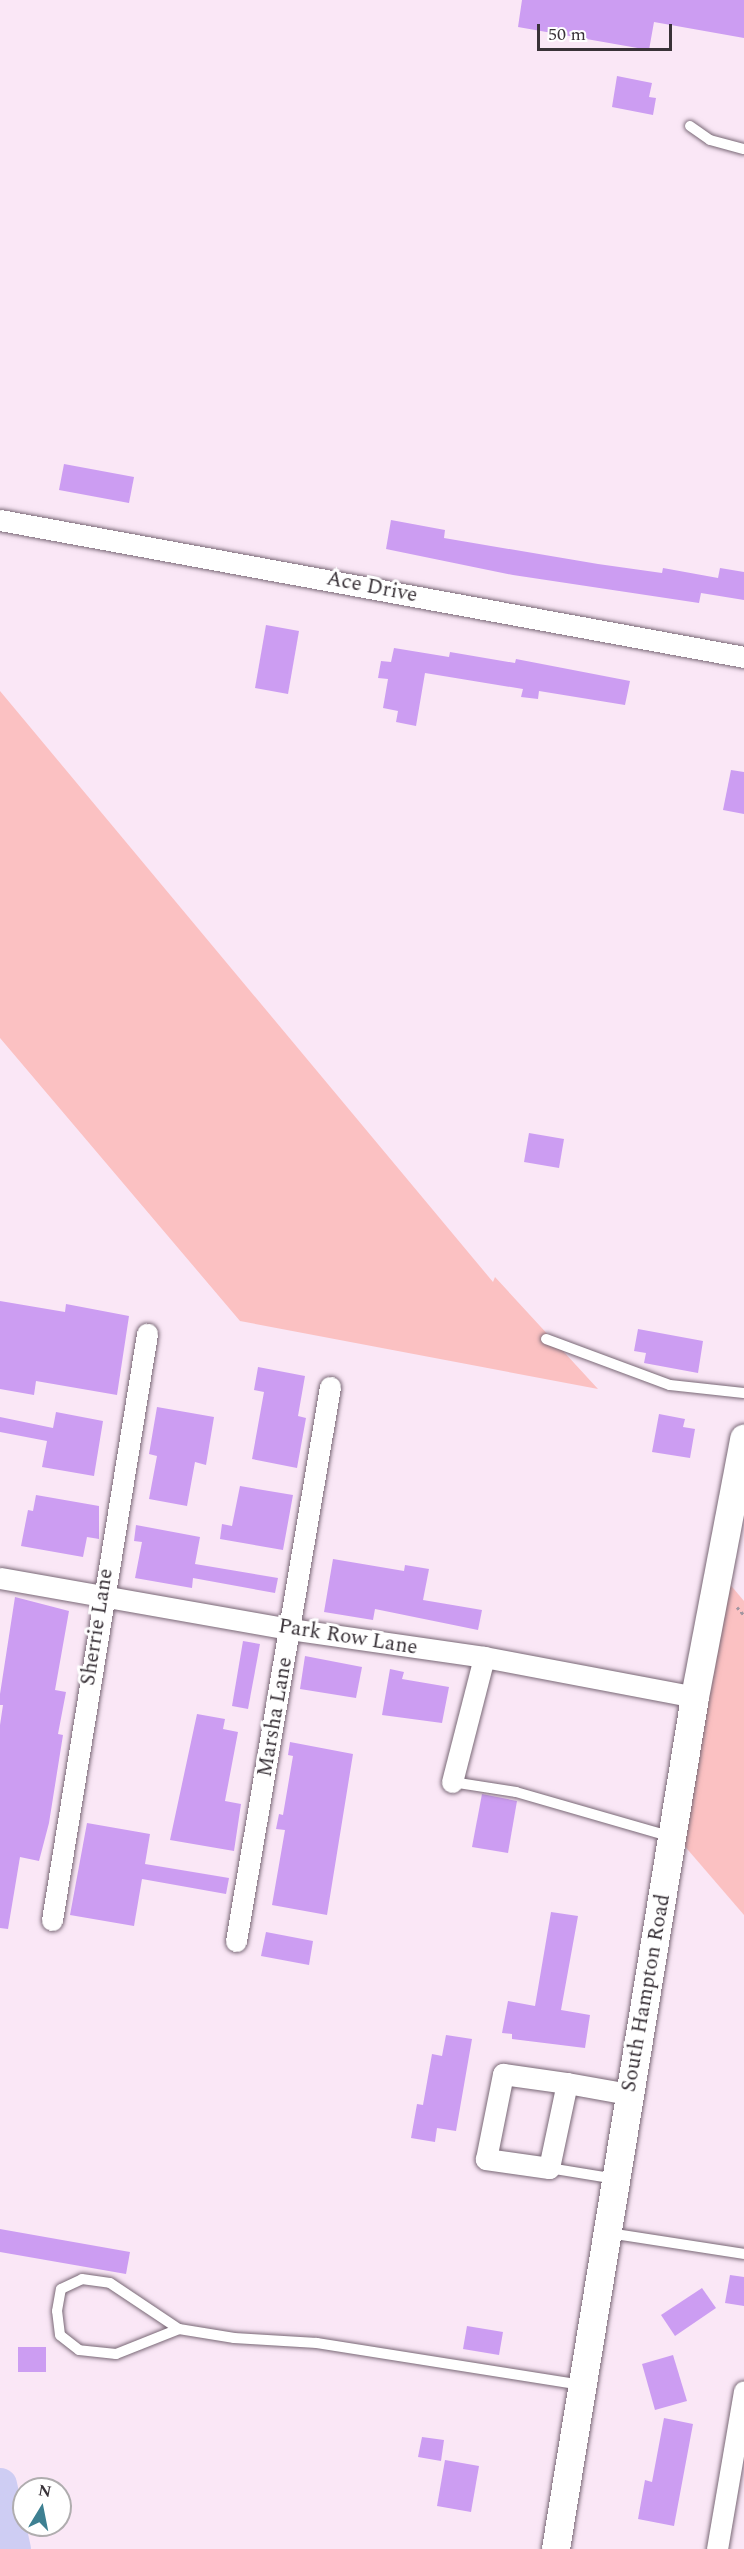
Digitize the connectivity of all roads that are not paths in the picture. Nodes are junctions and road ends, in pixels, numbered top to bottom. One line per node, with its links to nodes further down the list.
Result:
1 (690, 126): 2 (lane)
2 (744, 149)
3 (0, 519): 4 (street, Ace Drive)
4 (744, 657)
5 (147, 1334): 12 (street, Sherrie Lane)
6 (546, 1339): 8 (lane)
7 (330, 1387): 13 (street, Marsha Lane)
8 (744, 1393)
9 (744, 1438): 10 (main road, South Hampton Road)
10 (738, 1506): 15 (main road, South Hampton Road)
11 (0, 1578): 12 (street, Park Row Lane)
12 (102, 1595): 13 (street, Park Row Lane); 18 (street, Sherrie Lane)
13 (290, 1629): 14 (street, Park Row Lane); 19 (street, Marsha Lane)
14 (484, 1657): 15 (street, Park Row Lane); 16 (street)
15 (695, 1697): 17 (main road, South Hampton Road)
16 (452, 1782): 17 (lane)
17 (672, 1838): 21 (main road, South Hampton Road)
18 (52, 1920)
19 (236, 1941)
20 (567, 2084): 21 (street); 22 (street); 22 (street)
21 (629, 2094): 23 (main road, South Hampton Road)
22 (549, 2168): 23 (lane)
23 (616, 2178): 24 (main road, South Hampton Road)
24 (608, 2233): 25 (lane); 27 (main road, South Hampton Road)
25 (744, 2254)
26 (179, 2329): 26 (lane); 27 (lane)
27 (582, 2385): 29 (main road, South Hampton Road)
28 (744, 2391): 30 (street)
29 (561, 2548)
30 (717, 2549)

